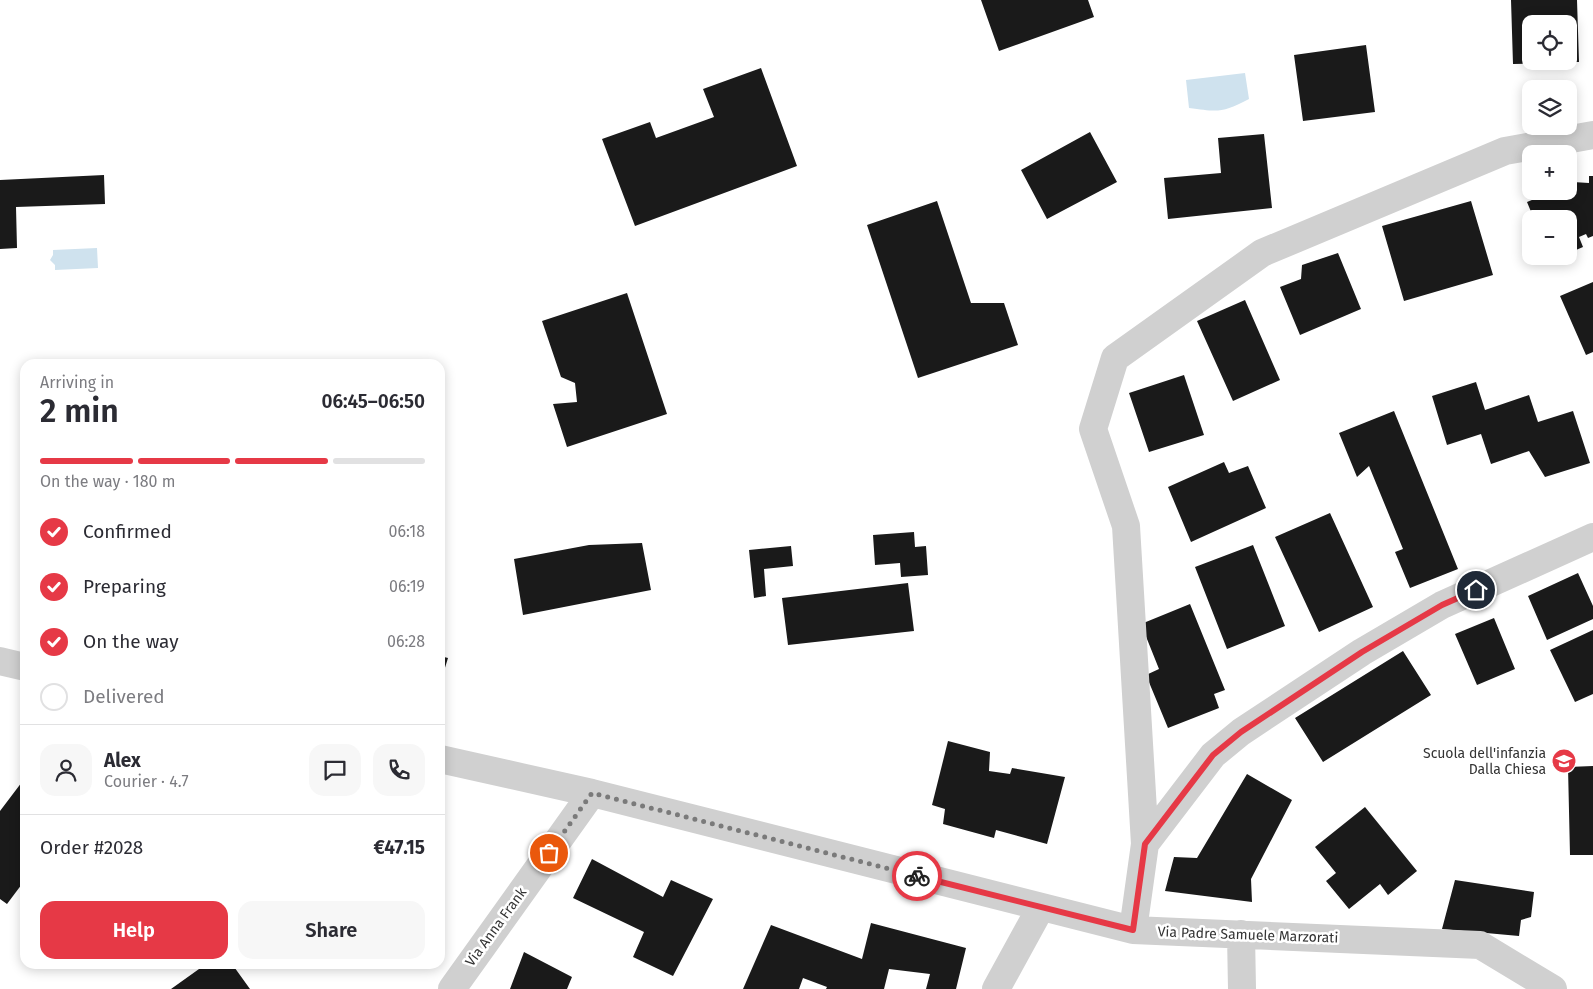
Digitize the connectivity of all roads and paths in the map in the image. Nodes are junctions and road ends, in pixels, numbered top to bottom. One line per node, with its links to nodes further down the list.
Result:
1 (1593, 135): 7 (street)
2 (1593, 537): 7 (street)
3 (0, 661): 4 (street)
4 (20, 666)
5 (445, 760): 6 (street, Via Padre Samuele Marzorati)
6 (592, 793): 8 (street, Via Padre Samuele Marzorati); 11 (street, Via Anna Frank)
7 (1145, 844): 9 (street)
8 (1041, 907): 9 (street, Via Padre Samuele Marzorati); 12 (street)
9 (1133, 930): 10 (street, Via Padre Samuele Marzorati)
10 (1241, 934): 13 (street); 14 (street, Via Padre Samuele Marzorati)
11 (452, 989)
12 (996, 989)
13 (1242, 989)
14 (1553, 989)

